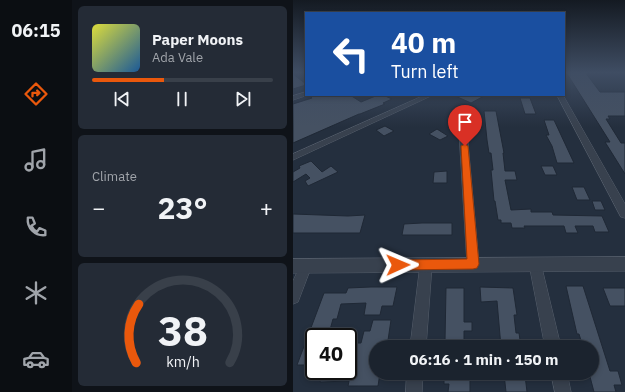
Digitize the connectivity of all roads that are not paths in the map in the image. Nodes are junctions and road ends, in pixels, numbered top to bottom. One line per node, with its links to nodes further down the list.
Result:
1 (305, 94): 4 (street)
2 (428, 96): 6 (street)
3 (561, 96): 7 (street)
4 (293, 98)
5 (460, 125): 8 (street)
6 (293, 157)
7 (625, 214)
8 (473, 264): 9 (street); 11 (street)
9 (535, 264): 10 (street); 15 (street)
10 (625, 264)
11 (426, 265): 12 (street); 14 (street)
12 (299, 266): 13 (street)
13 (293, 297)
14 (419, 340)
15 (551, 340)
16 (414, 380): 18 (street)
17 (560, 380): 19 (street)
18 (413, 392)
19 (563, 392)

